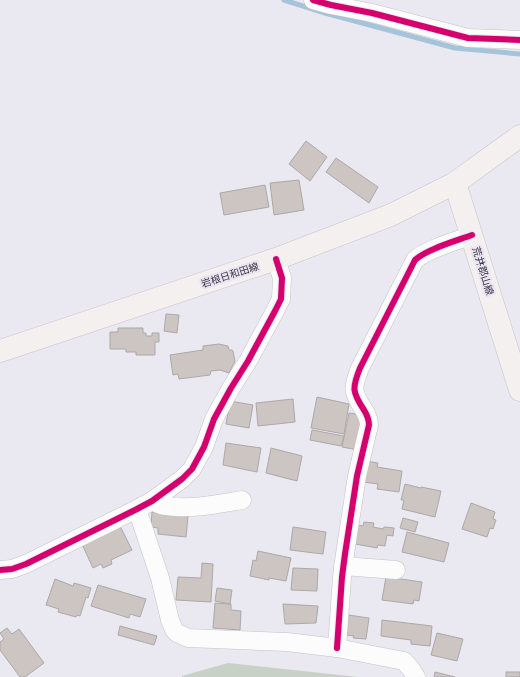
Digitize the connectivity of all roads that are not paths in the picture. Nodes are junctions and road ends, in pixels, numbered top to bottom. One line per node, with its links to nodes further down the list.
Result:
1 (313, 0): 2 (street)
2 (520, 40)
3 (520, 136): 4 (main road)
4 (455, 183): 5 (main road, 荒井郡山線); 6 (main road, 岩根日和田線)
5 (472, 235): 8 (main road, 荒井郡山線); 11 (street)
6 (276, 259): 7 (main road, 岩根日和田線); 10 (street)
7 (0, 351)
8 (520, 390)
9 (242, 500): 10 (street)
10 (144, 505): 12 (street); 14 (street)
11 (343, 566): 13 (street); 14 (street)
12 (0, 570)
13 (396, 570)
14 (337, 648): 15 (street)
15 (416, 677)

